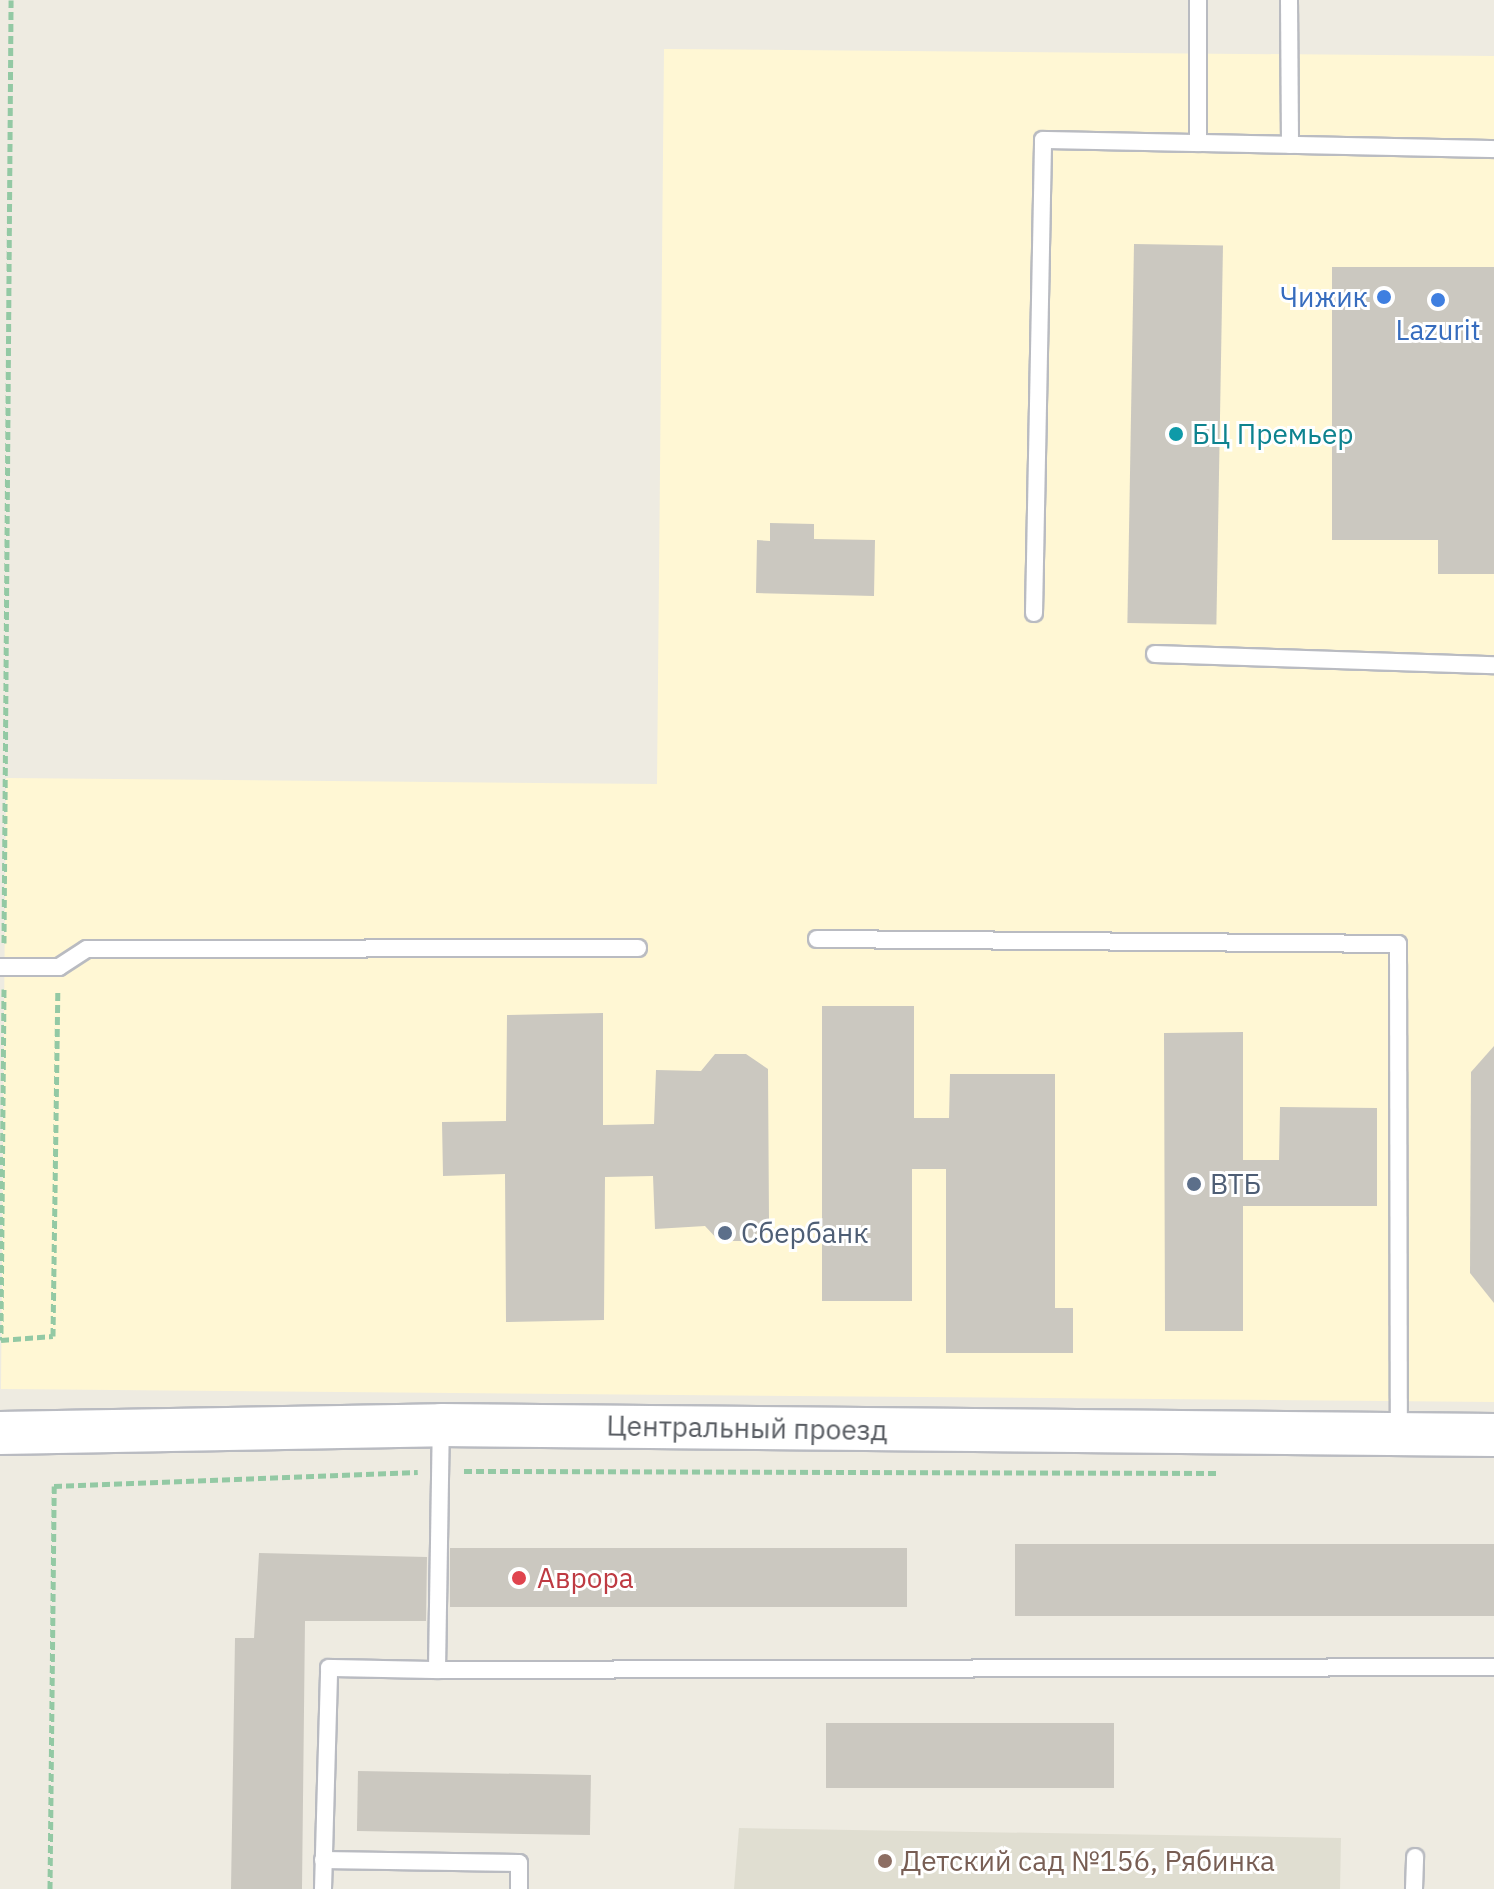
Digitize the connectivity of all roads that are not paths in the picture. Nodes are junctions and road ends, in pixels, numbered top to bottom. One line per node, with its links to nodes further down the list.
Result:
1 (1198, 0): 3 (lane)
2 (1289, 0): 4 (lane)
3 (1198, 143): 4 (lane); 6 (lane)
4 (1290, 145): 5 (lane)
5 (1494, 149)
6 (1034, 613)
7 (1155, 654): 8 (lane)
8 (1494, 665)
9 (817, 939): 14 (lane)
10 (638, 948): 11 (lane)
11 (2, 967)
12 (441, 1425): 13 (street, Центральный проезд); 14 (street, Центральный проезд); 17 (lane)
13 (0, 1433)
14 (1399, 1434): 15 (street, Центральный проезд)
15 (1494, 1435)
16 (1494, 1667): 17 (lane)
17 (437, 1670): 19 (lane)
18 (1415, 1857): 22 (lane)
19 (323, 1860): 20 (lane); 21 (lane)
20 (323, 1889)
21 (519, 1889)
22 (1414, 1889)

